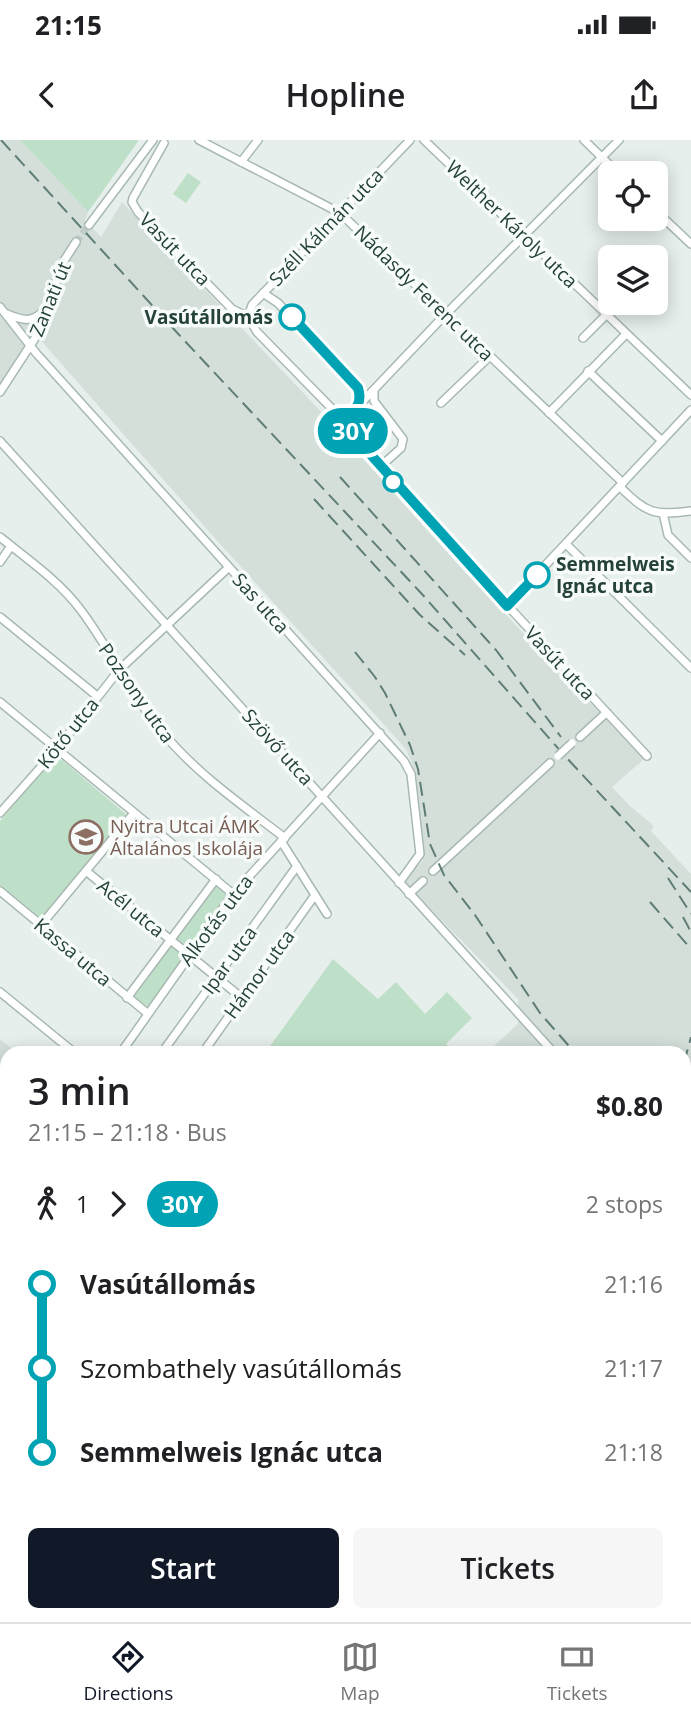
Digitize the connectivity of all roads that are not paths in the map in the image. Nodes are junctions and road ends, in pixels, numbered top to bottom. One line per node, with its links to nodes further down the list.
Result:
1 (153, 140): 14 (street)
2 (258, 140): 11 (street)
3 (410, 140): 12 (street, Széll Kálmán utca)
4 (424, 140): 15 (street, Welther Károly utca)
5 (584, 140): 9 (street)
6 (619, 140): 9 (street)
7 (201, 141): 11 (street, Nádasdy Ferenc utca)
8 (164, 143): 25 (street, Vasút utca)
9 (602, 158): 10 (street); 15 (street)
10 (605, 161)
11 (241, 162): 12 (street, Nádasdy Ferenc utca)
12 (340, 213): 18 (street, Széll Kálmán utca); 23 (street, Nádasdy Ferenc utca)
13 (668, 222): 17 (street)
14 (89, 225)
15 (524, 236): 21 (street, Welther Károly utca); 23 (street)
16 (76, 242): 19 (street, Zanati út)
17 (691, 244)
18 (263, 293): 25 (street, Széll Kálmán utca); 31 (street)
19 (49, 306): 22 (street); 28 (street, Zanati út)
20 (0, 307): 22 (street, Sas utca)
21 (598, 307)
22 (6, 314): 28 (street, Sas utca)
23 (446, 314): 29 (street, Nádasdy Ferenc utca); 32 (street)
24 (606, 315): 26 (street, Welther Károly utca); 27 (street)
25 (248, 317): 39 (street, Vasút utca)
26 (626, 334): 30 (street); 34 (street, Welther Károly utca)
27 (583, 338)
28 (31, 346): 33 (street, Zanati út); 51 (street, Sas utca)
29 (490, 356): 35 (street); 38 (street, Nádasdy Ferenc utca)
30 (588, 371): 38 (street); 40 (street)
31 (358, 388): 32 (street); 36 (street)
32 (374, 390): 36 (street); 42 (street)
33 (0, 392)
34 (691, 395)
35 (442, 403)
36 (359, 405): 39 (street)
37 (691, 410): 40 (street)
38 (549, 413): 43 (street, Nádasdy Ferenc utca)
39 (344, 421): 42 (street, Vasút utca)
40 (662, 440): 43 (street)
41 (0, 441): 54 (street, Szövő utca)
42 (380, 467): 52 (street, Vasút utca)
43 (621, 485): 45 (street, Nádasdy Ferenc utca); 47 (street)
44 (691, 511): 45 (street)
45 (663, 513): 49 (street)
46 (0, 537): 48 (street, Pozsony utca)
47 (566, 544): 52 (street); 55 (street)
48 (11, 546): 50 (street); 56 (street, Pozsony utca)
49 (691, 558)
50 (0, 562)
51 (228, 568): 54 (street, Kötő utca); 60 (street, Sas utca)
52 (507, 606): 59 (street, Vasút utca)
53 (0, 617): 57 (street)
54 (167, 625): 56 (street, Kötő utca); 67 (street, Szövő utca)
55 (691, 668)
56 (119, 670): 57 (street, Kötő utca); 72 (street, Pozsony utca)
57 (97, 696): 63 (street, Kötő utca)
58 (0, 702): 63 (street)
59 (606, 713): 61 (street, Vasút utca); 64 (street, Vasút utca)
60 (380, 733): 67 (street, Alkotás utca); 78 (street, Sas utca)
61 (580, 737)
62 (572, 743): 65 (street, bridge)
63 (57, 749): 69 (street, Kötő utca); 71 (street)
64 (647, 756)
65 (558, 757)
66 (550, 763): 75 (street)
67 (323, 798): 72 (street, Alkotás utca); 78 (street, Szövő utca)
68 (0, 800): 69 (street)
69 (7, 805): 70 (street, Kötő utca)
70 (0, 813)
71 (134, 813): 74 (street); 76 (street)
72 (283, 840): 73 (street); 80 (street, Alkotás utca)
73 (297, 866): 82 (street); 87 (street, Ipar utca)
74 (86, 871): 84 (street); 85 (street, Acél utca)
75 (433, 871)
76 (216, 879): 80 (street); 85 (street, Alkotás utca)
77 (423, 881): 81 (street)
78 (399, 883): 81 (street, Szövő utca)
79 (0, 891): 84 (street, Kassa utca)
80 (233, 894): 86 (street, Alkotás utca)
81 (409, 894): 96 (street, Szövő utca)
82 (315, 895): 83 (street); 90 (street, Hámor utca)
83 (327, 914)
84 (41, 925): 89 (street, Kassa utca)
85 (172, 940): 86 (street, Acél utca); 89 (street, Alkotás utca)
86 (190, 955): 87 (street, Acél utca); 91 (street, Alkotás utca)
87 (216, 977): 90 (street, Acél utca); 94 (street, Ipar utca)
88 (0, 992): 92 (street)
89 (128, 998): 91 (street, Kassa utca)
90 (242, 998): 95 (street, Hámor utca)
91 (147, 1013): 93 (street, Alkotás utca)
92 (66, 1046)
93 (125, 1046)
94 (167, 1046)
95 (208, 1046)
96 (548, 1046)

